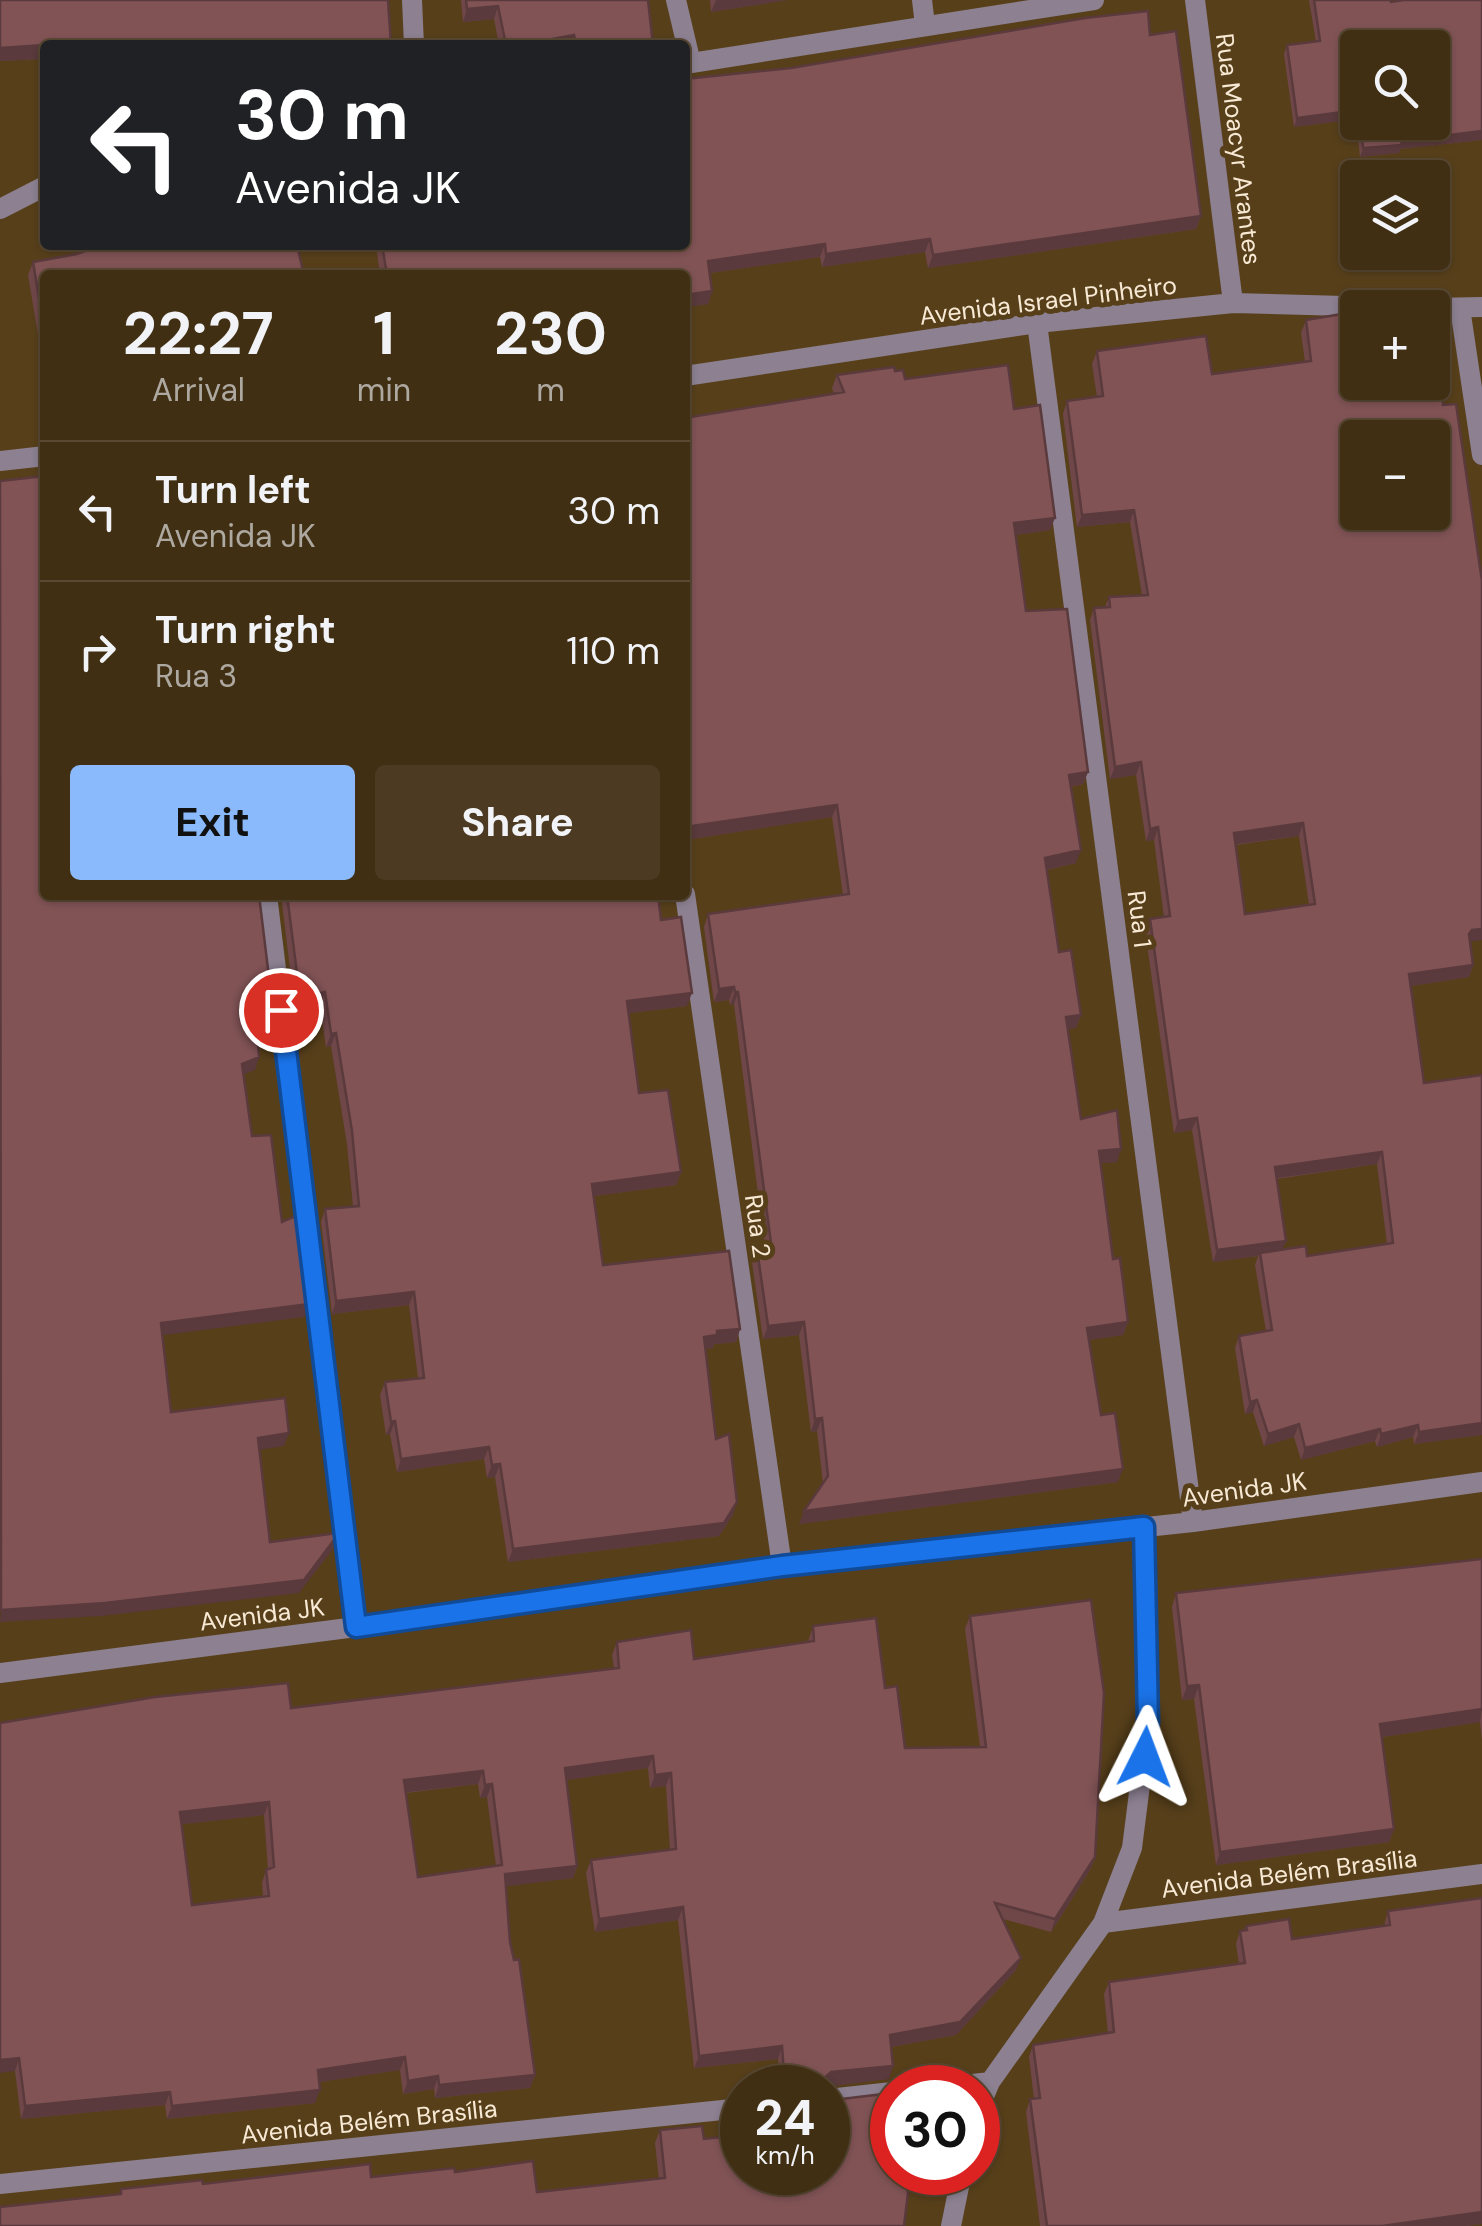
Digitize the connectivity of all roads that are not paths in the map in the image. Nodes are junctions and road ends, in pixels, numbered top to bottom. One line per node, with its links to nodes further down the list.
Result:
1 (412, 0): 7 (street)
2 (676, 0): 8 (street)
3 (922, 0): 6 (street)
4 (1094, 0): 6 (street)
5 (1195, 0): 12 (street, Rua Moacyr Arantes)
6 (926, 25): 9 (street)
7 (414, 40)
8 (684, 40)
9 (690, 64)
10 (40, 189): 11 (street)
11 (0, 209)
12 (1233, 304): 13 (street, Avenida Israel Pinheiro); 17 (street, Avenida Israel Pinheiro)
13 (1340, 306)
14 (1482, 307): 16 (street)
15 (1450, 308): 16 (street)
16 (1460, 308): 19 (street)
17 (1037, 323): 18 (street, Avenida Israel Pinheiro); 25 (street, Rua 1)
18 (690, 375)
19 (1482, 455)
20 (40, 457): 21 (street)
21 (0, 461)
22 (268, 900): 28 (street)
23 (686, 900): 27 (street, Rua 2)
24 (1482, 1482): 25 (street, Avenida JK)
25 (1194, 1522): 26 (street, Avenida JK)
26 (1144, 1527): 27 (street, Avenida JK); 31 (street)
27 (782, 1566): 28 (street, Avenida JK)
28 (356, 1627): 29 (street, Avenida JK)
29 (0, 1672)
30 (1482, 1874): 31 (street, Avenida Belém Brasília)
31 (1102, 1923): 32 (street)
32 (1000, 2068)
33 (720, 2110): 34 (street, Avenida Belém Brasília)
34 (0, 2184)
35 (957, 2195): 36 (street)
36 (951, 2226)

